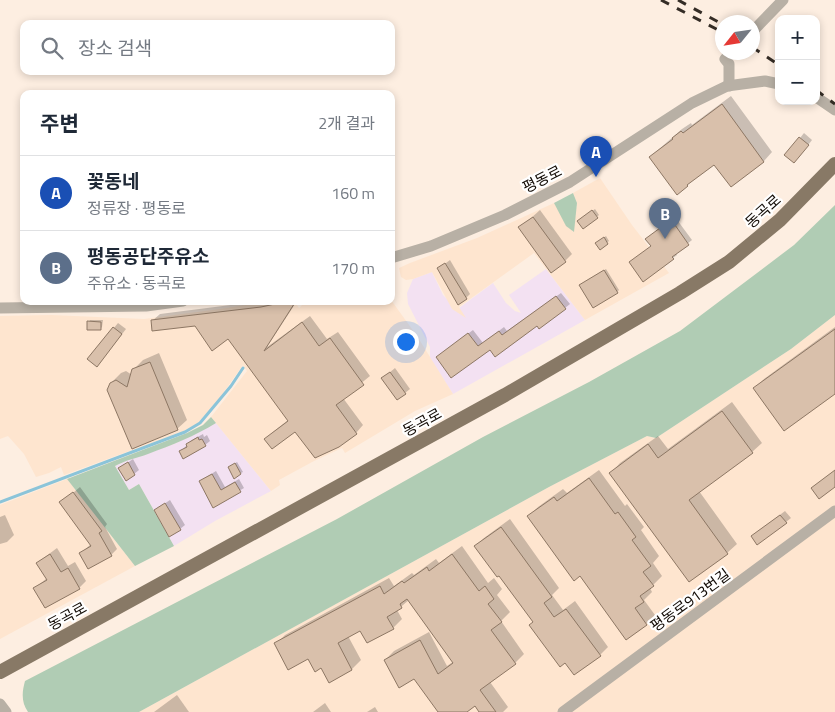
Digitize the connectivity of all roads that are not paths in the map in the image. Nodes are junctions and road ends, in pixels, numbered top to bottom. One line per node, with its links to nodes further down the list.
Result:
1 (783, 0): 2 (street)
2 (760, 24)
3 (726, 60): 5 (street)
4 (775, 83): 5 (street, 평동로)
5 (729, 86): 9 (street, 평동로)
6 (820, 100): 7 (street)
7 (835, 110)
8 (835, 164): 13 (main road, 동곡로)
9 (395, 257)
10 (153, 305): 11 (street)
11 (0, 308)
12 (835, 511): 16 (street, 평동로913번길)
13 (0, 672)
14 (0, 704): 15 (street)
15 (6, 712)
16 (563, 712)

